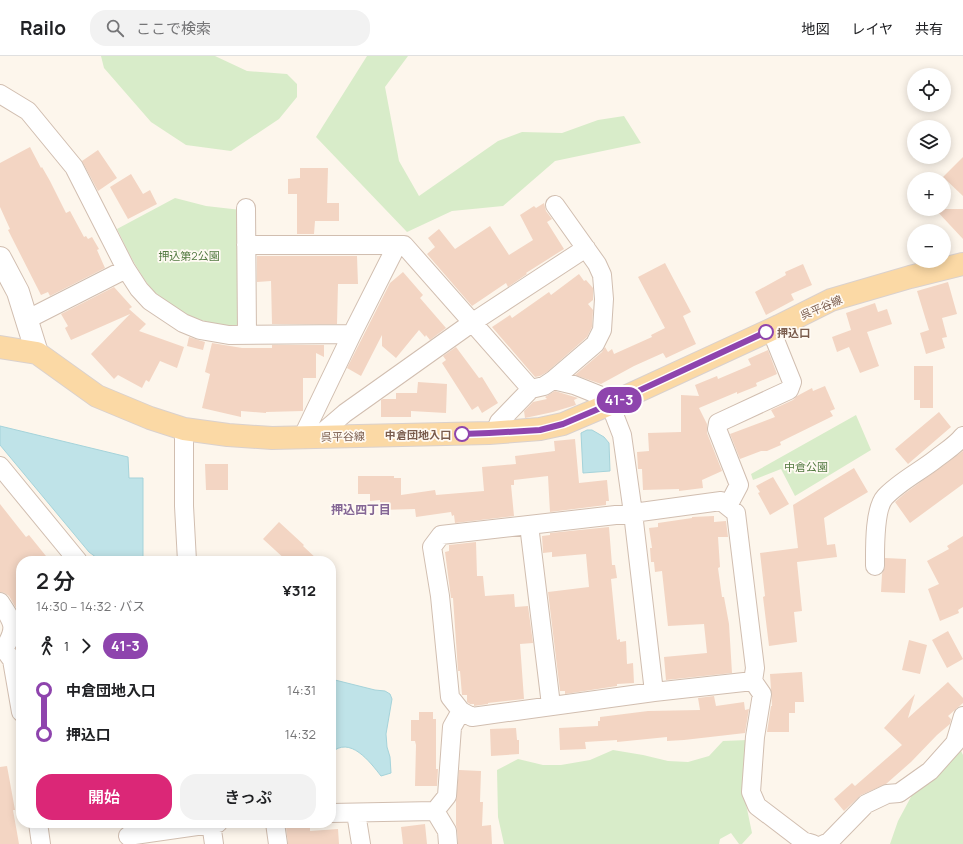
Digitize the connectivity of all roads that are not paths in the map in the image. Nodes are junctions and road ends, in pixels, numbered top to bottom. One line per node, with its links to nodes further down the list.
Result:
1 (0, 94): 9 (street)
2 (555, 205): 6 (street)
3 (246, 208): 4 (street)
4 (246, 245): 5 (street); 14 (street)
5 (397, 245): 11 (street); 13 (street)
6 (586, 248): 11 (street); 17 (street)
7 (0, 258): 10 (street)
8 (963, 264): 12 (main road, 呉平谷線)
9 (126, 269): 10 (street); 14 (street)
10 (26, 320): 16 (street)
11 (473, 322): 18 (street); 23 (street)
12 (771, 330): 19 (main road, 呉平谷線); 25 (street)
13 (352, 334): 14 (street); 23 (street)
14 (247, 335)
15 (0, 346): 16 (main road, 呉平谷線)
16 (37, 353): 20 (main road, 呉平谷線)
17 (553, 380): 18 (street); 19 (street)
18 (532, 389): 21 (street)
19 (610, 404): 21 (main road, 呉平谷線); 26 (street)
20 (184, 429): 23 (main road, 呉平谷線); 29 (street)
21 (495, 433): 23 (main road, 呉平谷線)
22 (963, 436): 30 (street)
23 (310, 437)
24 (0, 466): 28 (street)
25 (728, 506): 26 (street); 33 (street)
26 (633, 513): 27 (street); 35 (street)
27 (529, 525): 36 (street); 37 (street)
28 (74, 556)
29 (187, 556)
30 (875, 566)
31 (0, 602): 32 (street)
32 (2, 650): 34 (street)
33 (753, 681): 35 (street); 52 (street)
34 (16, 683)
35 (654, 692): 36 (street)
36 (551, 705): 37 (street)
37 (461, 711): 39 (street)
38 (963, 716): 53 (street)
39 (435, 811): 41 (street); 51 (street)
40 (336, 813): 41 (street)
41 (356, 813): 50 (street)
42 (39, 828): 47 (street)
43 (174, 828): 46 (street)
44 (213, 828): 48 (street)
45 (276, 828): 49 (street)
46 (127, 834)
47 (41, 844)
48 (214, 844)
49 (278, 844)
50 (361, 844)
51 (448, 844)
52 (812, 844)
53 (824, 844)

